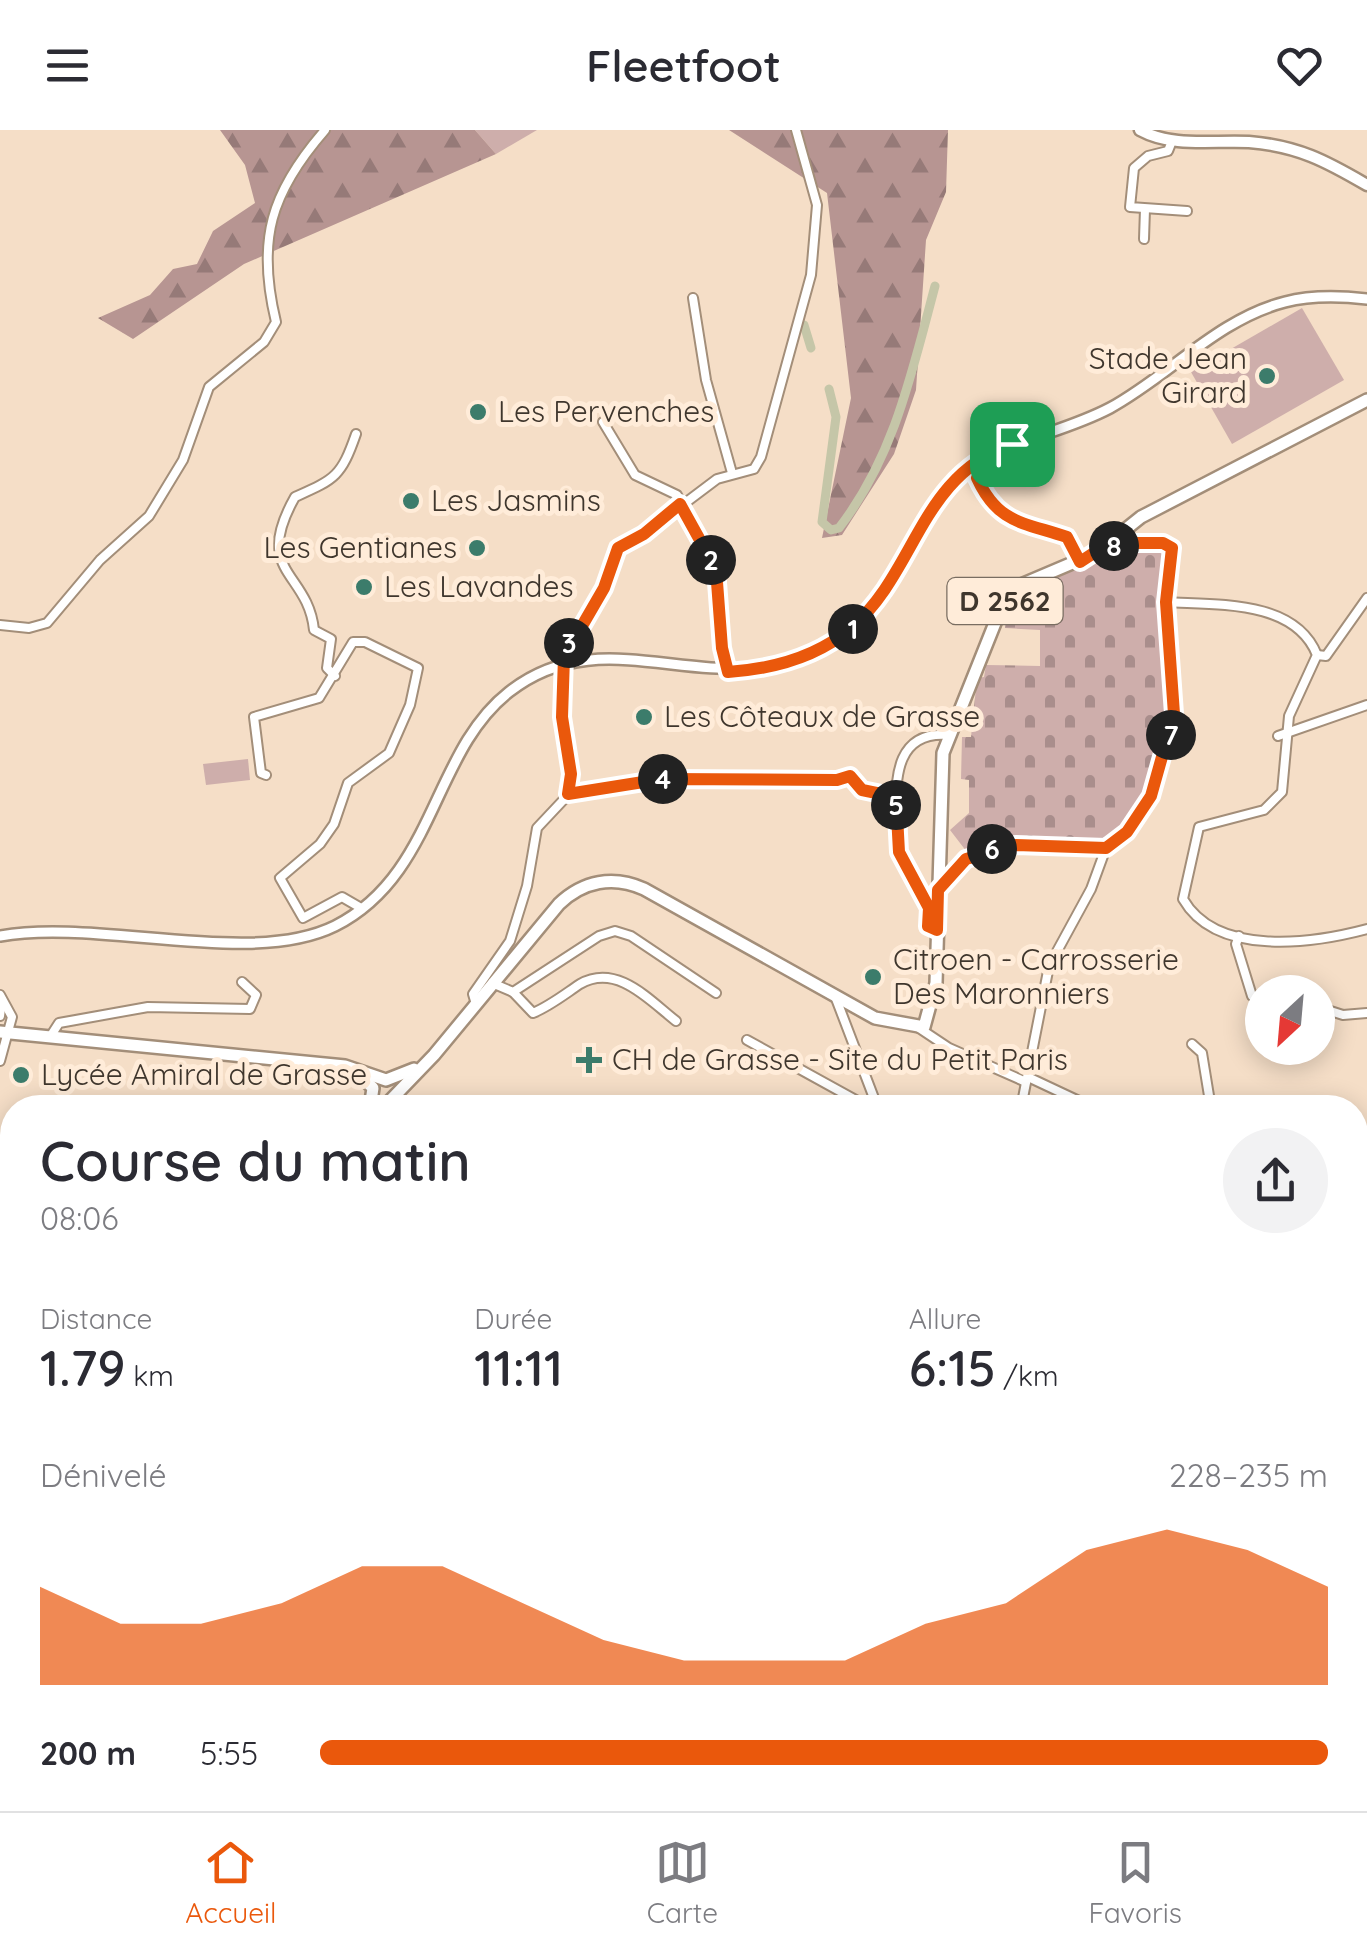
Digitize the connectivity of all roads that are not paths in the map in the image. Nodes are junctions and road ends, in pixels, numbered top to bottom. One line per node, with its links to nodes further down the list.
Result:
1 (325, 130): 21 (street)
2 (796, 130): 15 (street)
3 (1140, 130): 4 (main road)
4 (1169, 141): 5 (main road); 6 (street)
5 (1367, 186)
6 (1145, 208): 7 (street); 8 (street)
7 (1187, 211)
8 (1144, 239)
9 (693, 298): 15 (street)
10 (1367, 300): 14 (street)
11 (1367, 400): 17 (main road, D 2562)
12 (603, 422): 16 (street)
13 (356, 434): 24 (street)
14 (1012, 444): 18 (street); 23 (street)
15 (732, 473): 16 (street)
16 (680, 504): 23 (street); 29 (street, bridge)
17 (1109, 543): 18 (main road, D 2562); 20 (street)
18 (1080, 562): 27 (main road, D 2562)
19 (1367, 598): 22 (street)
20 (1166, 602): 22 (street); 31 (street)
21 (0, 624)
22 (1317, 655): 26 (street)
23 (728, 672): 33 (street)
24 (334, 676): 28 (street); 33 (street)
25 (1367, 704): 26 (street)
26 (1282, 734): 37 (street)
27 (948, 735): 30 (street); 32 (main road, D 2562)
28 (266, 775)
29 (568, 794): 30 (street); 45 (street)
30 (896, 797): 35 (street)
31 (1106, 848): 32 (street); 56 (street)
32 (938, 890): 35 (main road, D 2562)
33 (361, 908): 36 (street)
34 (1367, 929): 37 (street)
35 (937, 930): 50 (main road, D 2562)
36 (1, 936)
37 (1238, 936): 38 (street)
38 (1246, 975)
39 (242, 982): 52 (street)
40 (492, 983): 41 (street); 44 (main road, D 2562); 45 (main road, D 2562)
41 (513, 992): 42 (street); 49 (street)
42 (716, 993)
43 (0, 995): 48 (street); 51 (street)
44 (836, 996): 50 (main road, D 2562); 59 (street)
45 (476, 1004): 57 (main road, D 2562)
46 (1335, 1012): 47 (street)
47 (1367, 1014)
48 (0, 1016)
49 (676, 1021)
50 (921, 1024): 56 (street)
51 (5, 1030): 52 (main road); 55 (street)
52 (50, 1037): 57 (main road)
53 (747, 1040): 58 (street)
54 (1192, 1044): 62 (street)
55 (0, 1061)
56 (1027, 1080): 60 (street); 61 (street)
57 (381, 1094)
58 (847, 1095)
59 (873, 1095)
60 (1024, 1095)
61 (1063, 1095)
62 (1209, 1095)

